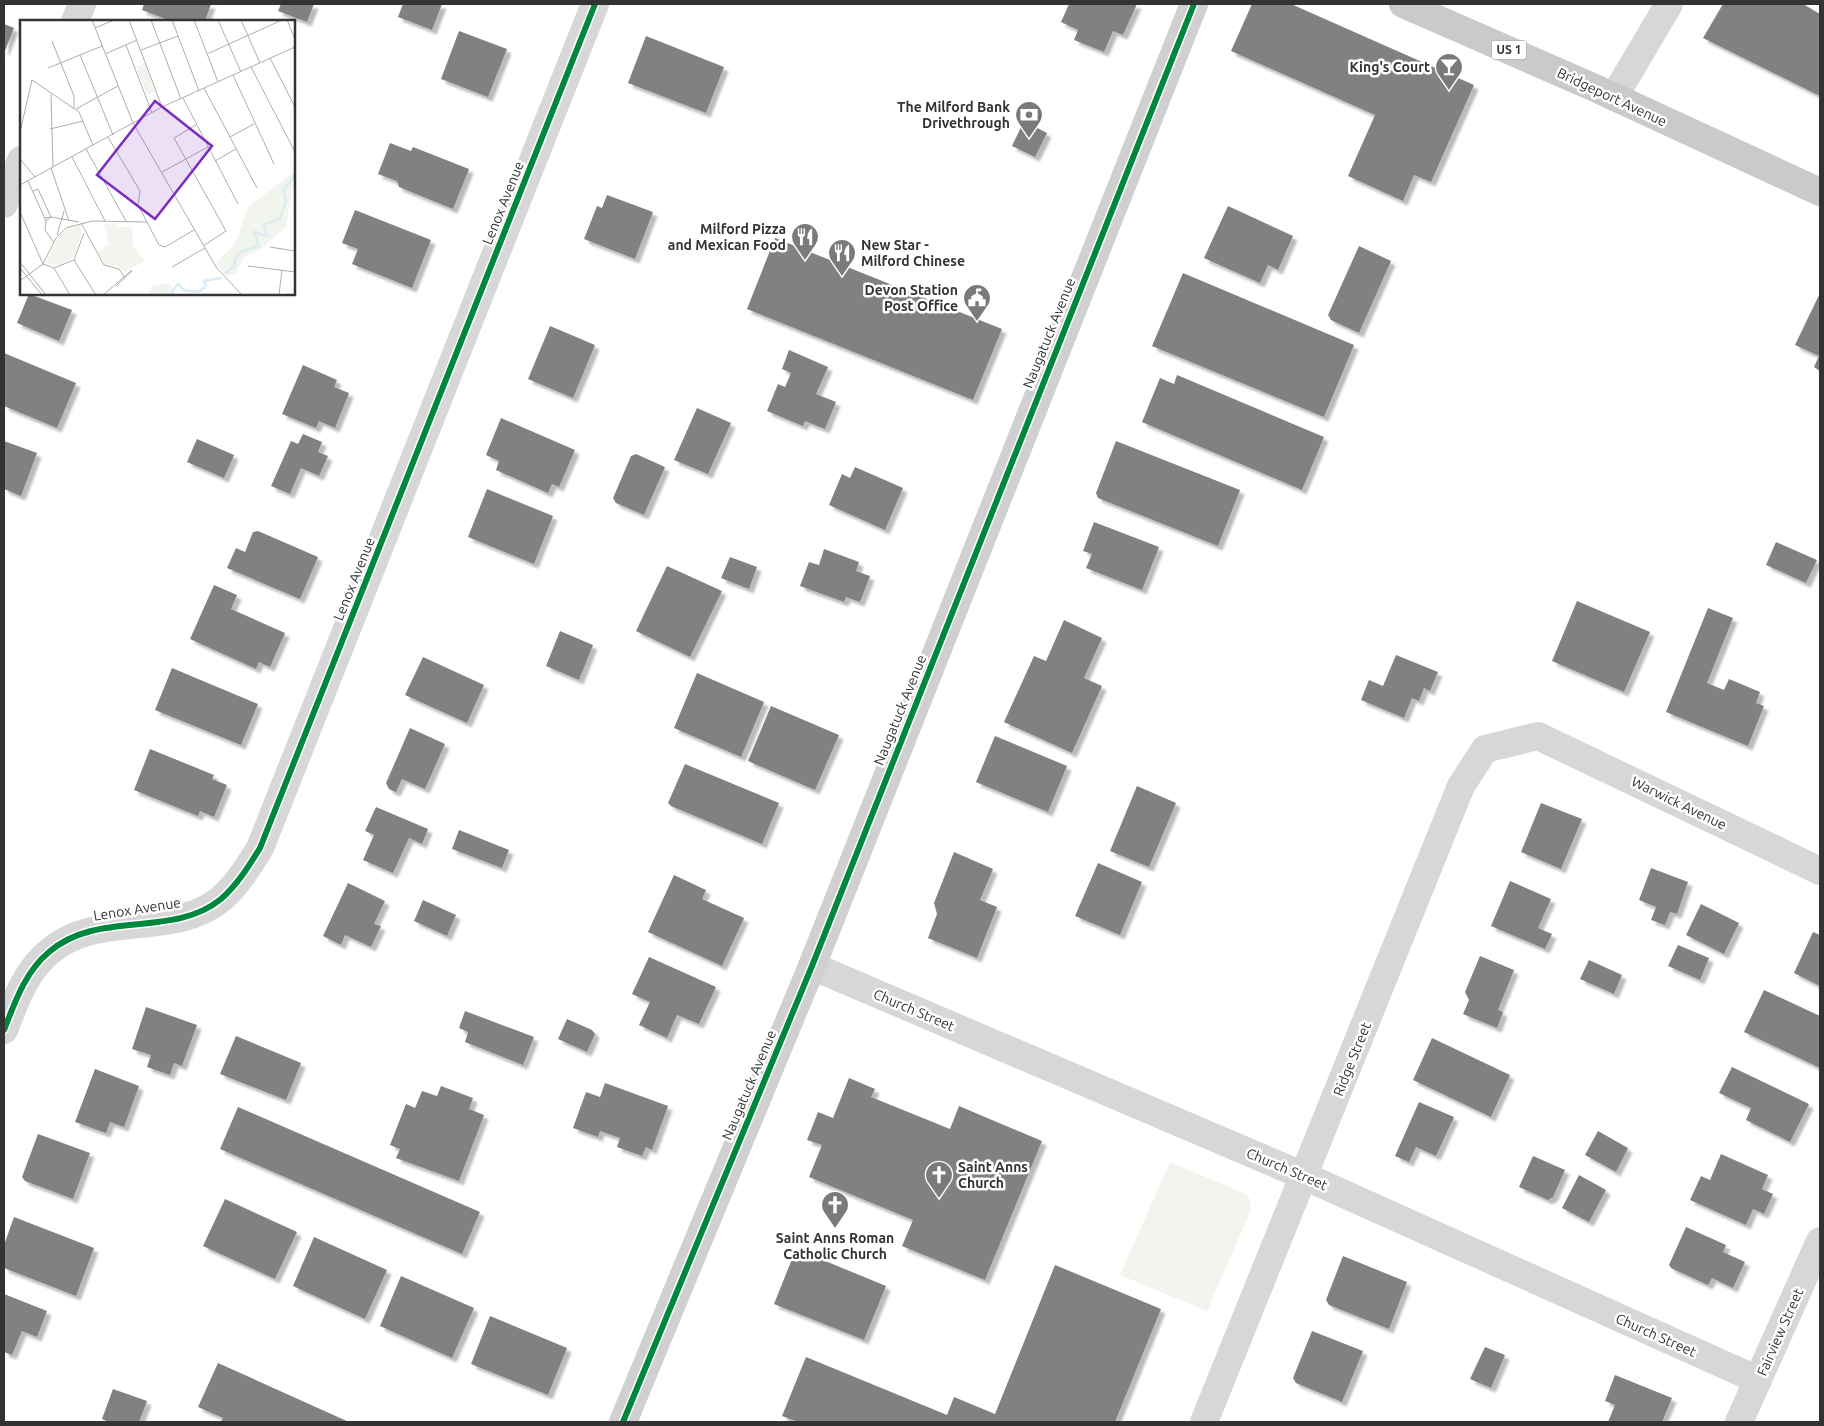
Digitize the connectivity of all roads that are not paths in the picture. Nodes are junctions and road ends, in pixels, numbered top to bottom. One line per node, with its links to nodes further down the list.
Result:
1 (82, 4): 6 (street)
2 (595, 4): 14 (street, Lenox Avenue)
3 (1194, 4): 13 (main road, Naugatuck Avenue)
4 (1403, 4): 7 (main road, Bridgeport Avenue / US 1)
5 (1669, 4): 7 (street)
6 (75, 20)
7 (1614, 97): 9 (main road, Bridgeport Avenue / US 1)
8 (20, 163): 10 (street)
9 (1820, 192)
10 (4, 204)
11 (1538, 736): 12 (street, Warwick Avenue); 15 (street, Ridge Street)
12 (1820, 871)
13 (812, 966): 15 (street, Church Street); 18 (main road, Naugatuck Avenue)
14 (4, 1030)
15 (1304, 1176): 17 (street, Church Street); 19 (street, Ridge Street)
16 (1820, 1241): 17 (street, Fairview Street)
17 (1758, 1380): 20 (street, Fairview Street)
18 (622, 1422)
19 (1204, 1422)
20 (1739, 1422)

